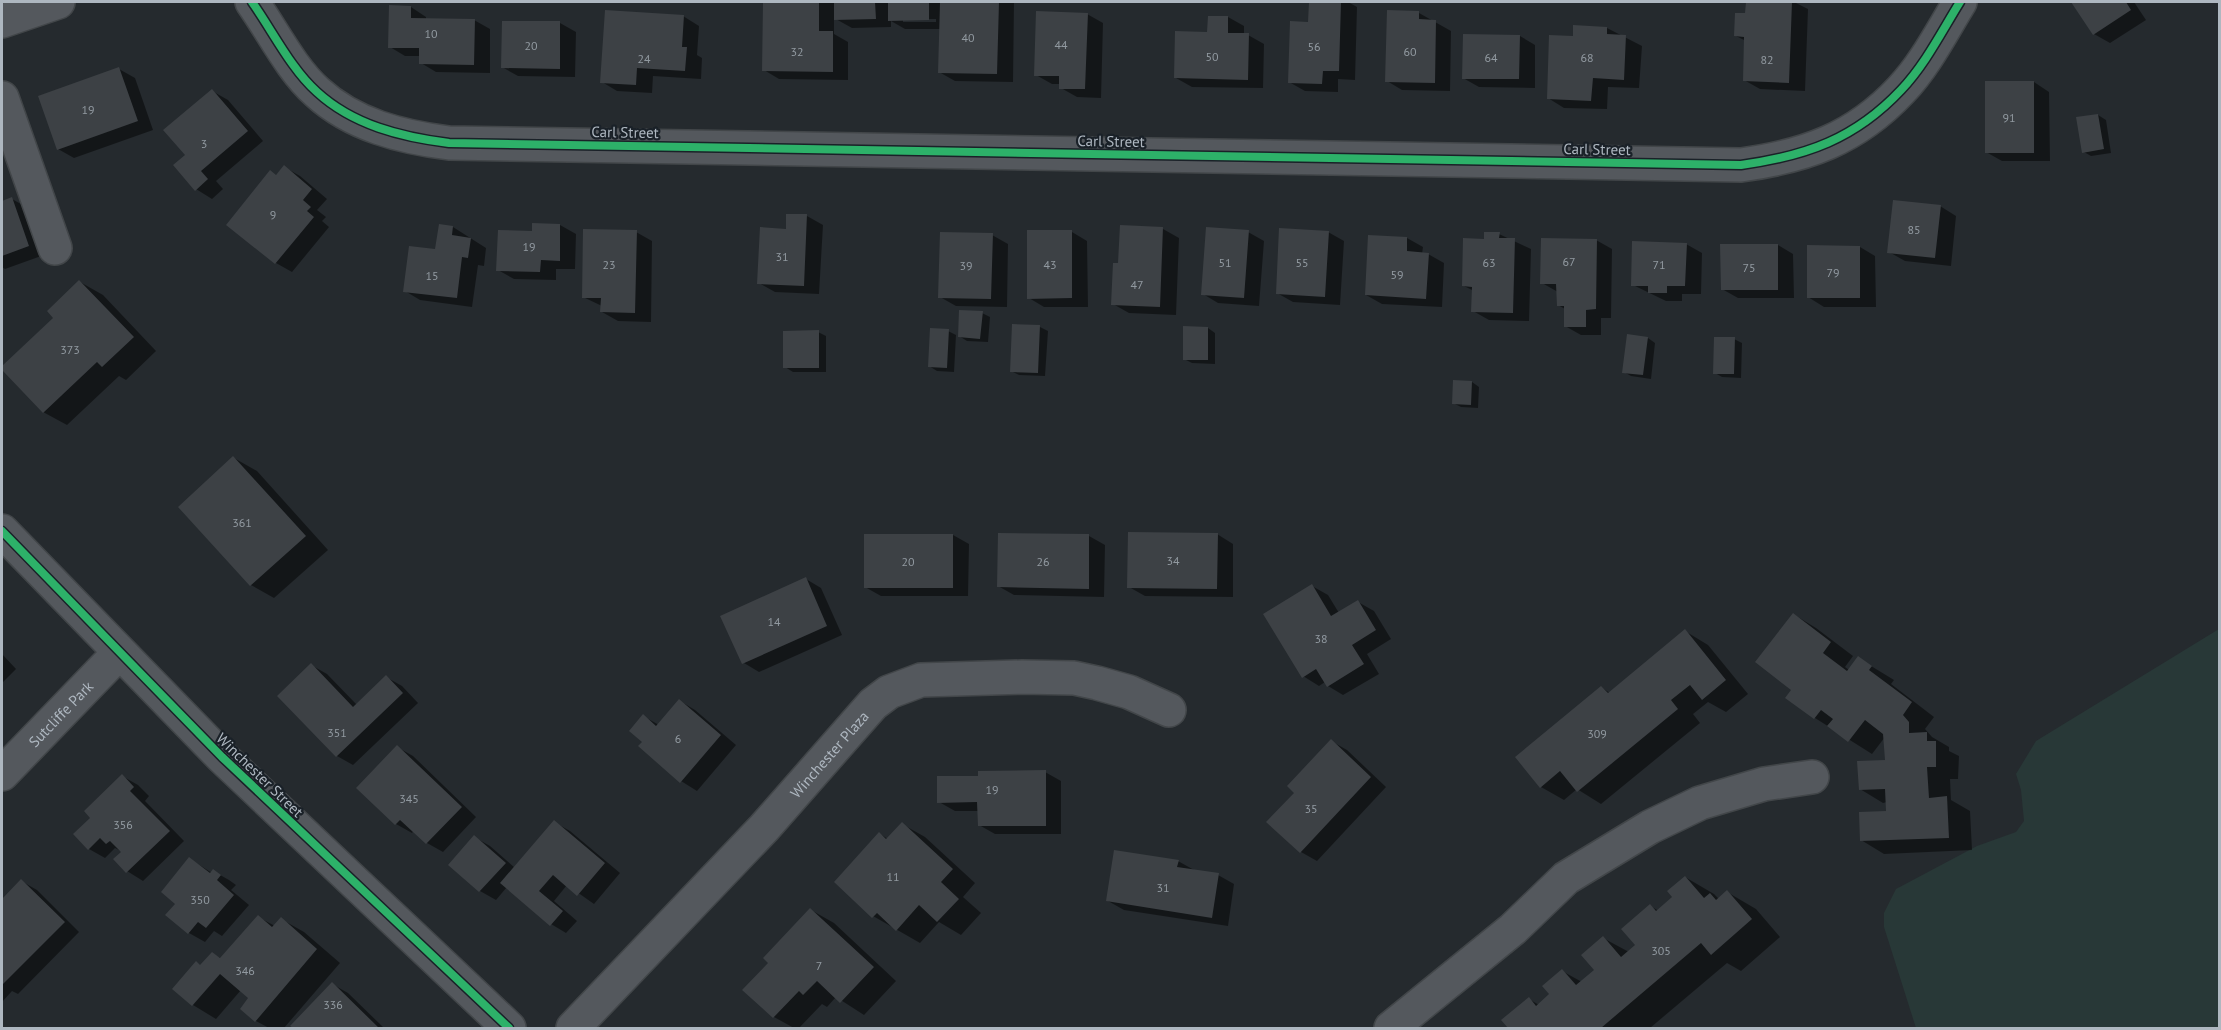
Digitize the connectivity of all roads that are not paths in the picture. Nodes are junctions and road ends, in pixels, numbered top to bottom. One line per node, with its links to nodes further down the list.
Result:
1 (58, 2): 4 (street)
2 (252, 2): 3 (street, Carl Street)
3 (1960, 2)
4 (2, 21)
5 (2, 98): 6 (street)
6 (55, 248)
7 (2, 531): 8 (street, Winchester Street)
8 (119, 653): 10 (street, Sutcliffe Park); 12 (street, Winchester Street)
9 (1169, 710): 13 (street, Winchester Plaza)
10 (2, 774)
11 (1812, 777): 14 (street)
12 (509, 1029)
13 (573, 1029)
14 (1390, 1029)

